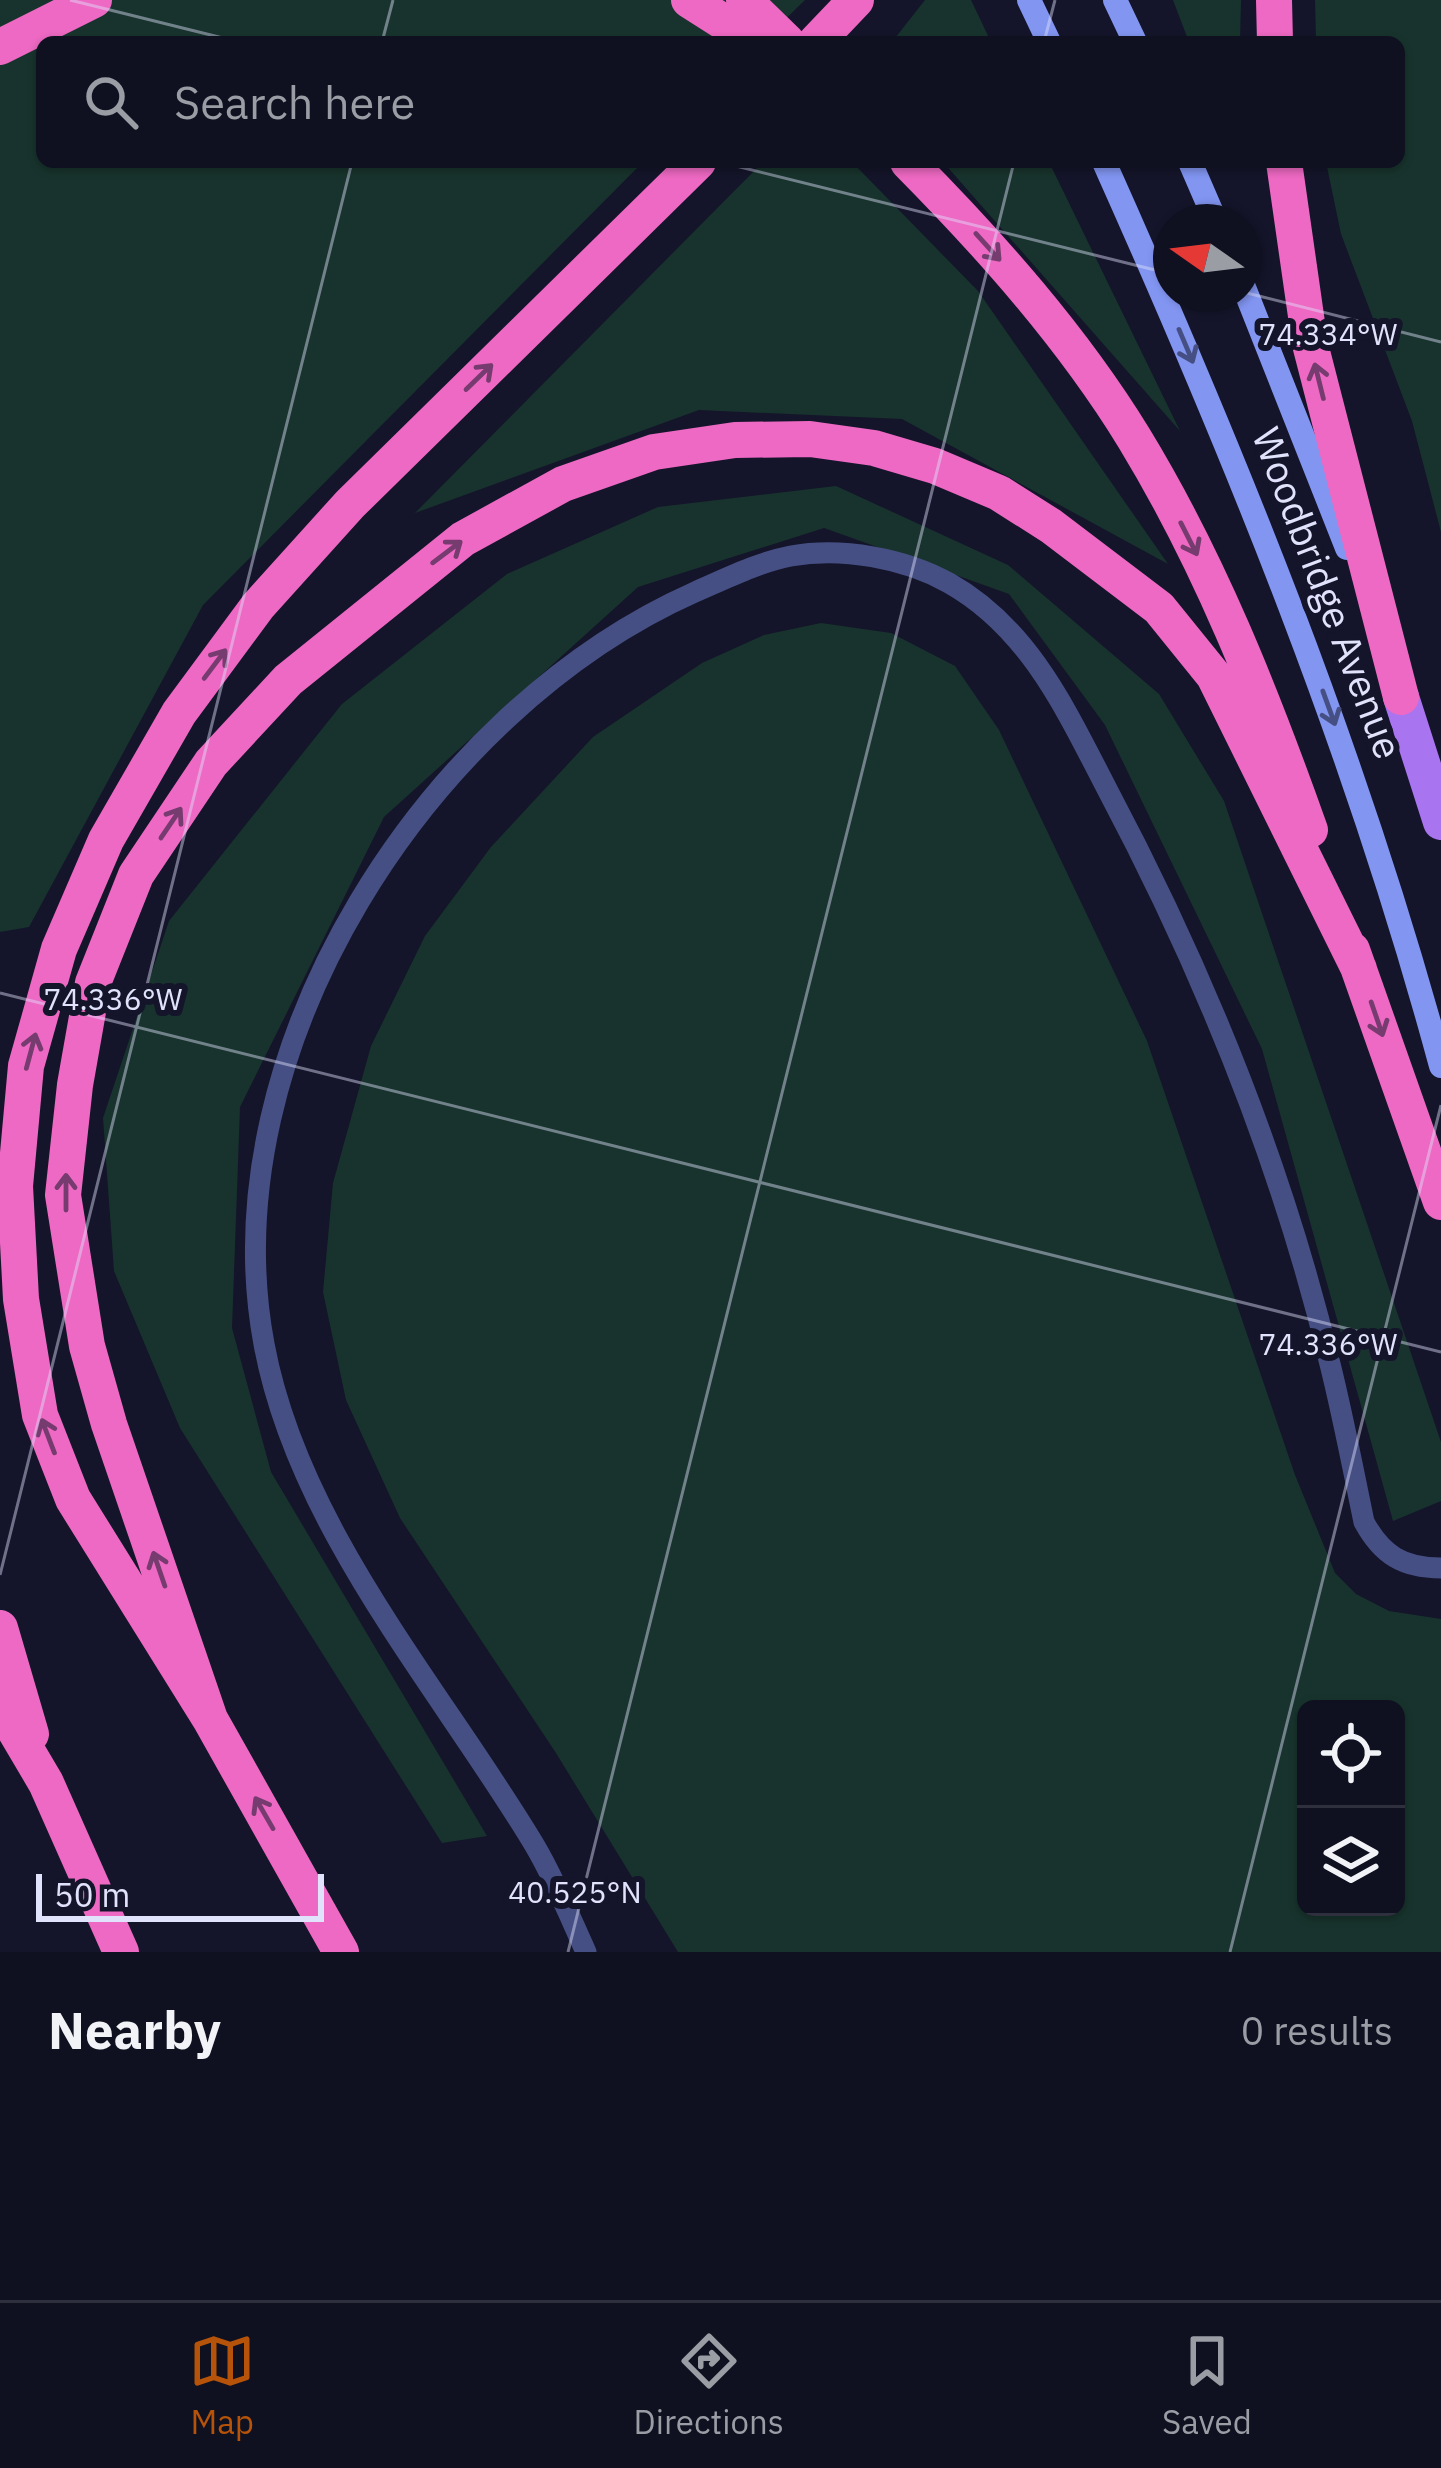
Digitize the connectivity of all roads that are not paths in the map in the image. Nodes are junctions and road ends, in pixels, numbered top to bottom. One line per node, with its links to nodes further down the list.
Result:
1 (94, 0): 14 (highway)
2 (689, 0): 8 (highway)
3 (744, 0): 9 (highway)
4 (856, 0): 10 (highway)
5 (1030, 0): 11 (main road)
6 (1115, 0): 12 (main road)
7 (1274, 0): 13 (highway)
8 (746, 36)
9 (781, 36)
10 (822, 36)
11 (1046, 36)
12 (1132, 36)
13 (1275, 36)
14 (0, 47)
15 (692, 168): 30 (highway, one-way to 15)
16 (914, 168): 24 (highway, one-way to 24)
17 (1107, 168): 25 (main road, Woodbridge Avenue, one-way to 25)
18 (1193, 168): 20 (main road)
19 (1286, 168): 22 (highway, one-way to 19)
20 (1208, 204)
21 (1254, 312): 22 (main road, Woodbridge Avenue)
22 (1401, 698): 23 (main road, Woodbridge Avenue)
23 (1441, 822)
24 (1359, 969): 26 (highway, one-way to 26); 30 (highway, one-way to 24)
25 (1441, 1066)
26 (1441, 1202)
27 (1441, 1568): 34 (lane)
28 (0, 1628): 31 (highway)
29 (0, 1705): 31 (highway)
30 (210, 1719): 33 (highway, one-way to 30)
31 (46, 1783): 32 (highway)
32 (122, 1952)
33 (341, 1952)
34 (586, 1952)

